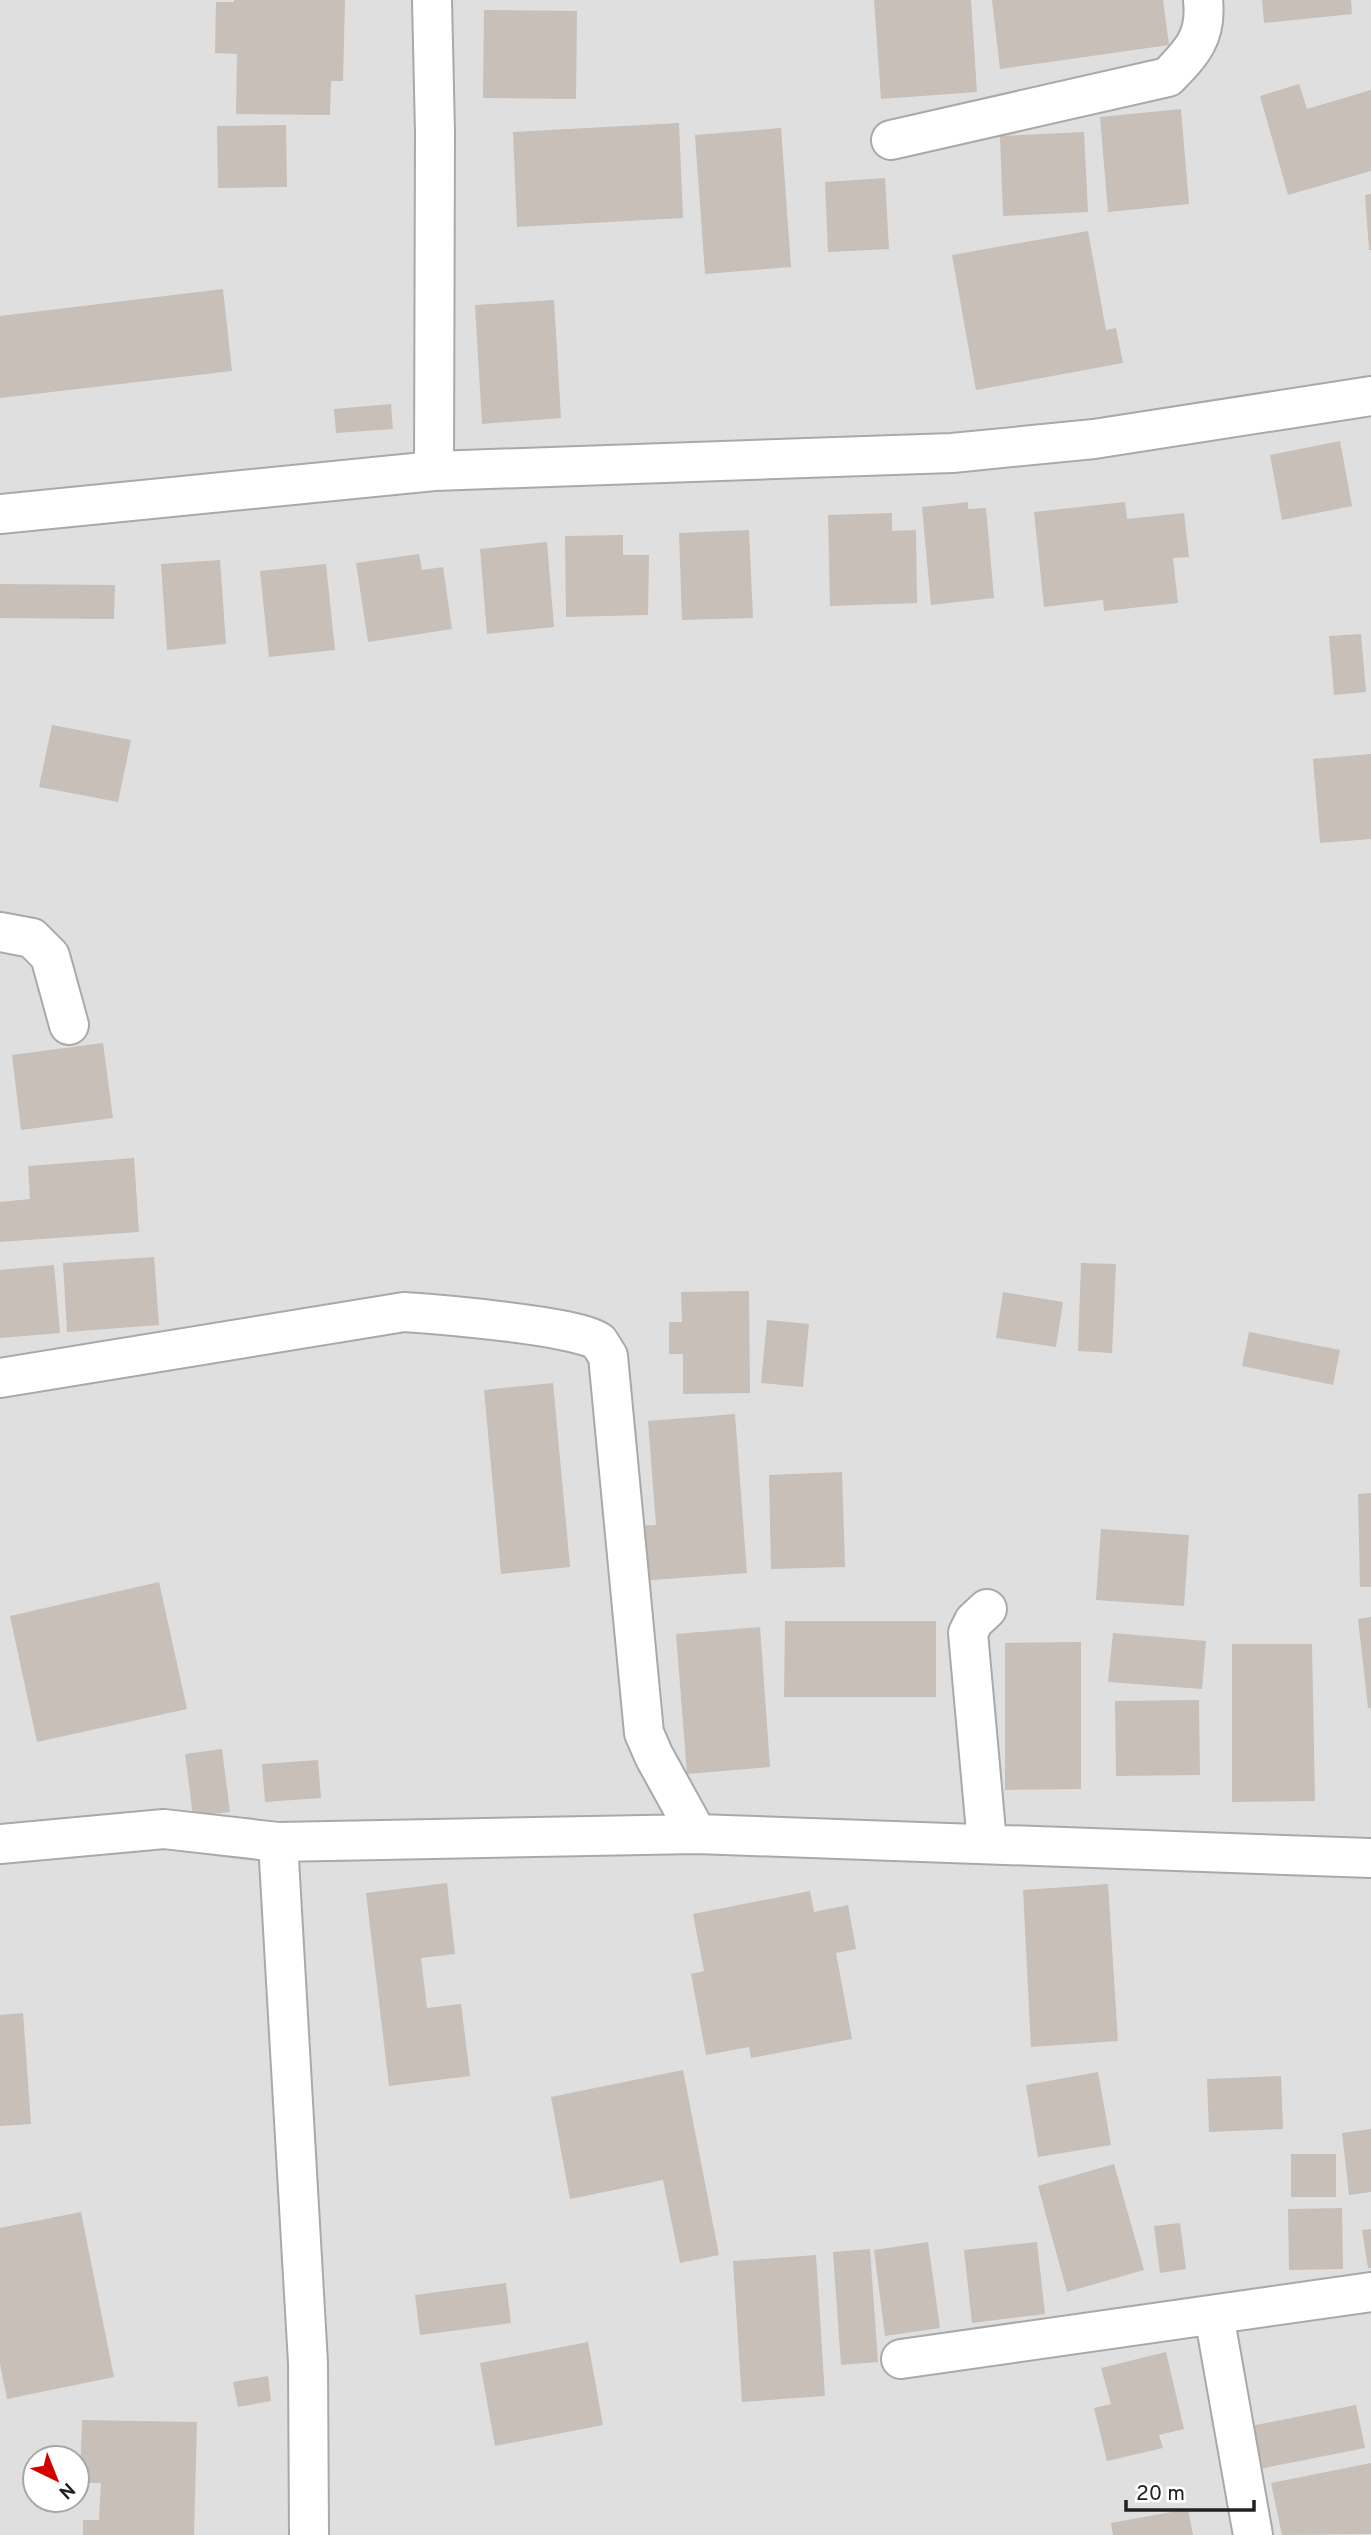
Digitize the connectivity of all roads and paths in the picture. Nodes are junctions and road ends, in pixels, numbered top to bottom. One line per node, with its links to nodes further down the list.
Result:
1 (432, 0): 5 (street)
2 (1203, 0): 3 (street)
3 (891, 140)
4 (1371, 396): 5 (street)
5 (434, 471): 6 (street)
6 (0, 514)
7 (0, 932): 8 (street)
8 (69, 1025)
9 (0, 1378): 11 (street)
10 (987, 1609): 13 (street)
11 (697, 1834): 12 (street); 13 (street)
12 (278, 1842): 14 (street); 19 (street)
13 (986, 1843): 15 (street)
14 (0, 1844)
15 (1371, 1858)
16 (1371, 2292): 17 (street)
17 (1214, 2315): 18 (street); 20 (street)
18 (901, 2358)
19 (309, 2535)
20 (1253, 2535)

